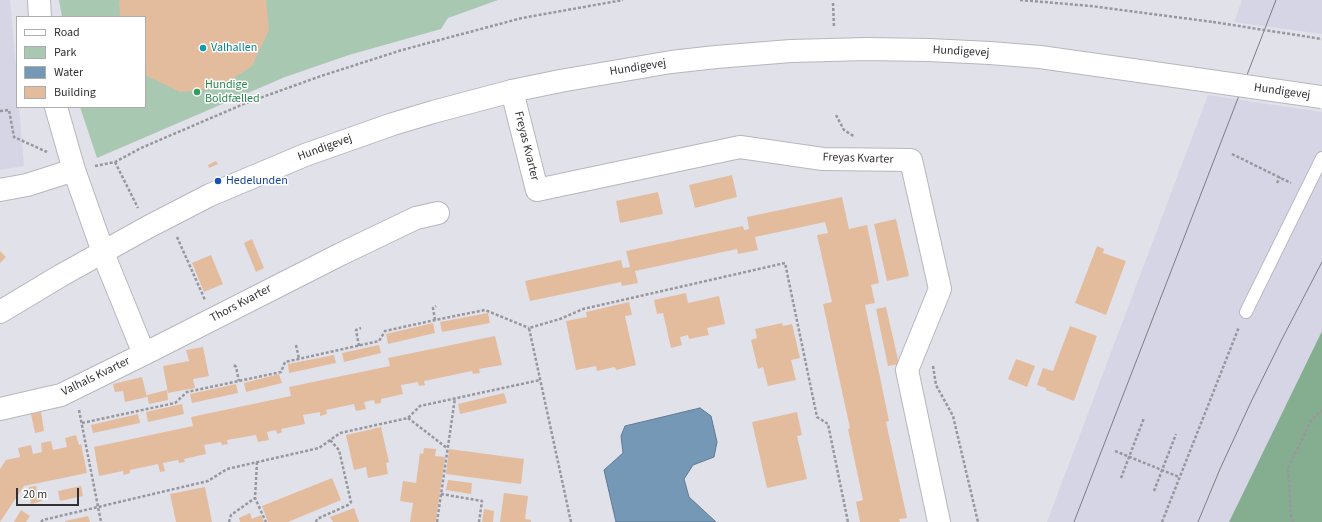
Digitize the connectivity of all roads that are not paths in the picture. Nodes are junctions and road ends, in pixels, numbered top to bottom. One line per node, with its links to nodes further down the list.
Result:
1 (39, 0): 2 (street)
2 (40, 16)
3 (512, 91): 4 (street, Hundigevej, bridge); 10 (street, Hundigevej); 15 (street, Freyas Kvarter)
4 (1322, 97)
5 (56, 108): 7 (street)
6 (1322, 158): 12 (lane)
7 (72, 163): 8 (street); 10 (street)
8 (0, 190)
9 (438, 213): 13 (street, Thors Kvarter)
10 (104, 252): 11 (street, Hundigevej); 13 (street)
11 (0, 312)
12 (1246, 312)
13 (144, 354): 14 (street, Valhals Kvarter)
14 (0, 409)
15 (939, 522)

